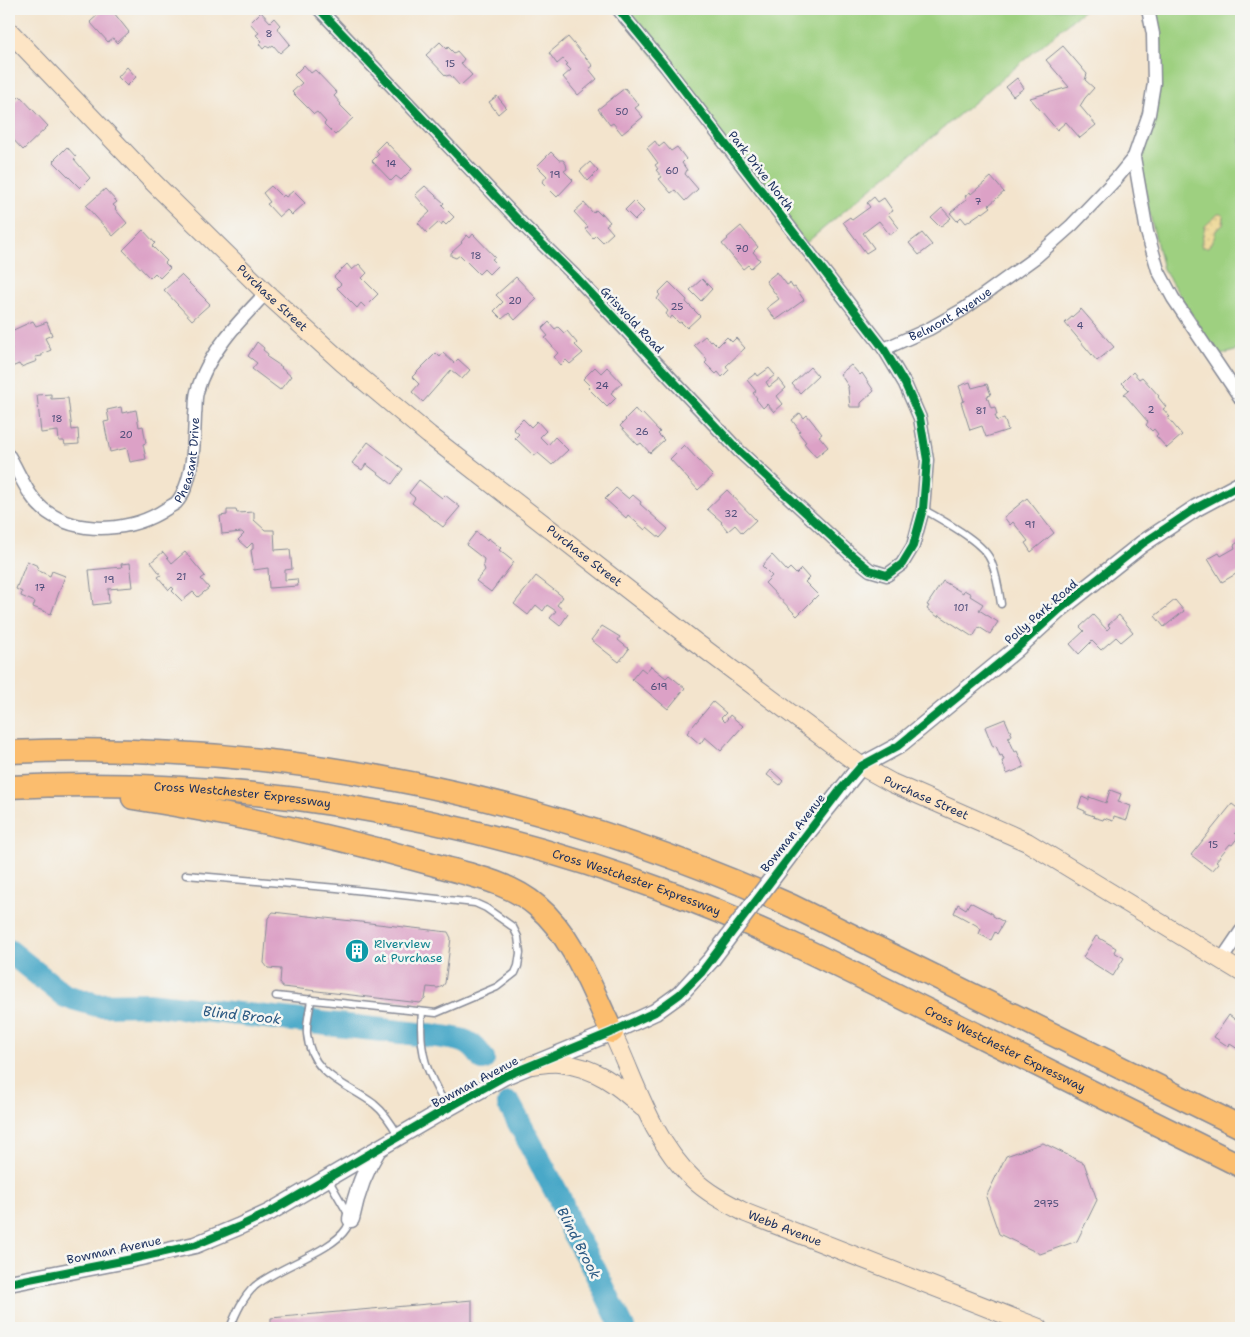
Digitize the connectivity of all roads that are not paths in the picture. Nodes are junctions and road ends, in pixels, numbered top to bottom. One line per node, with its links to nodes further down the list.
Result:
1 (319, 9): 11 (street, Griswold Road)
2 (618, 9): 7 (street, Park Drive North)
3 (1148, 9): 5 (street, Belmont Avenue)
4 (9, 31): 6 (main road, Purchase Street)
5 (1134, 157): 7 (street, Belmont Avenue); 8 (street, Belmont Avenue)
6 (266, 293): 9 (street, Pheasant Drive); 14 (main road, Purchase Street)
7 (884, 349): 11 (street)
8 (1241, 399)
9 (9, 456)
10 (1241, 484): 14 (street, Polly Park Road)
11 (922, 509): 12 (lane)
12 (1001, 604)
13 (9, 752): 28 (highway)
14 (861, 766): 19 (main road, Purchase Street); 24 (street, Bowman Avenue, bridge)
15 (53, 785): 16 (highway, Cross Westchester Expressway); 24 (highway); 31 (highway, Cross Westchester Expressway)
16 (9, 787)
17 (186, 876): 23 (lane)
18 (1241, 931): 19 (street)
19 (1222, 959): 20 (main road, Purchase Street)
20 (1241, 972)
21 (276, 996): 22 (lane)
22 (311, 999): 23 (lane); 29 (lane)
23 (422, 1012): 26 (lane)
24 (612, 1032): 25 (street, Bowman Avenue); 27 (main road, Webb Avenue)
25 (532, 1065): 26 (street, Bowman Avenue); 27 (main road)
26 (448, 1108): 29 (street, Bowman Avenue)
27 (647, 1112): 36 (main road, Webb Avenue)
28 (1241, 1127)
29 (399, 1136): 30 (street, Bowman Avenue)
30 (378, 1149): 32 (street, Bowman Avenue); 33 (street)
31 (1241, 1166)
32 (328, 1178): 33 (lane); 34 (street, Bowman Avenue)
33 (351, 1219): 35 (lane)
34 (9, 1283)
35 (230, 1328)
36 (1039, 1328)

